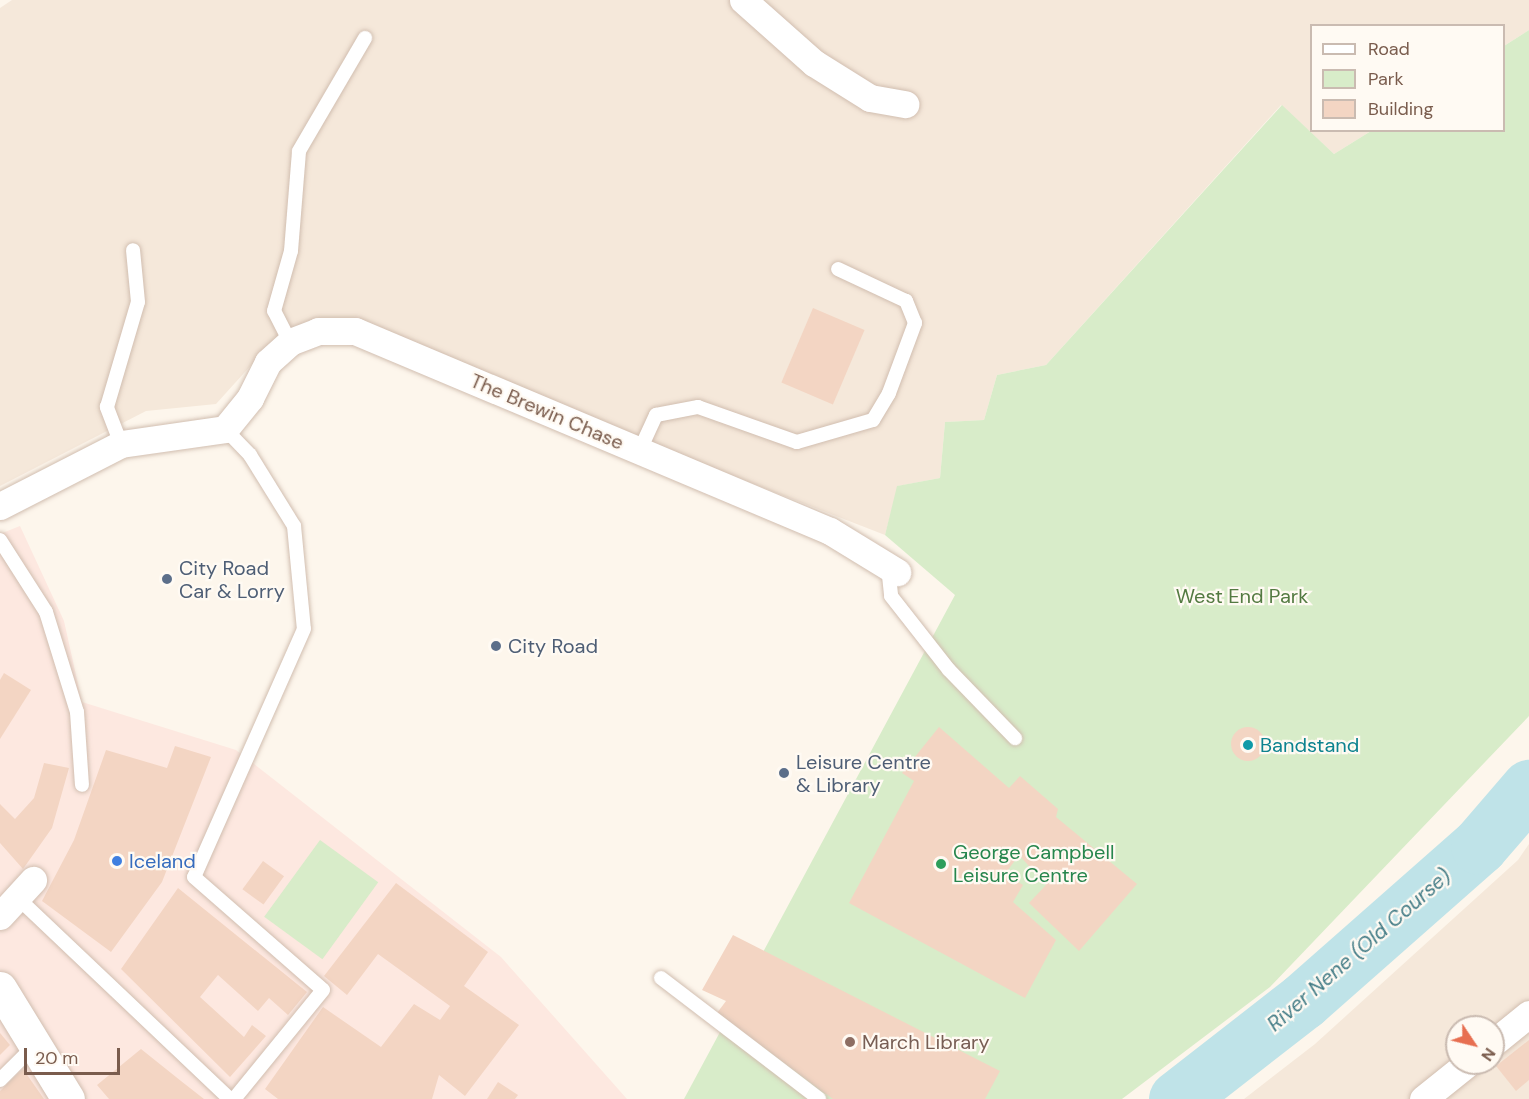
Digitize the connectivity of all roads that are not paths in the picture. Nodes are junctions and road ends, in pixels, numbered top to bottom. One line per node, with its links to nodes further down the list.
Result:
1 (743, 0): 3 (street)
2 (365, 38): 6 (lane)
3 (905, 104)
4 (133, 250): 8 (lane)
5 (838, 270): 9 (lane)
6 (290, 342): 7 (street, The Brewin Chase); 9 (street, The Brewin Chase)
7 (225, 429): 8 (street); 24 (lane)
8 (121, 444): 10 (street)
9 (639, 452): 12 (street, The Brewin Chase)
10 (0, 506)
11 (0, 540): 14 (lane)
12 (892, 569): 13 (lane)
13 (1015, 738)
14 (82, 785)
15 (18, 898): 24 (lane)
16 (661, 978): 25 (lane)
17 (0, 988): 20 (main road)
18 (1529, 1014): 19 (street)
19 (1505, 1033)
20 (35, 1045): 22 (lane); 23 (main road)
21 (1453, 1075): 26 (street)
22 (0, 1080)
23 (68, 1099)
24 (232, 1099)
25 (819, 1099)
26 (1423, 1099)

